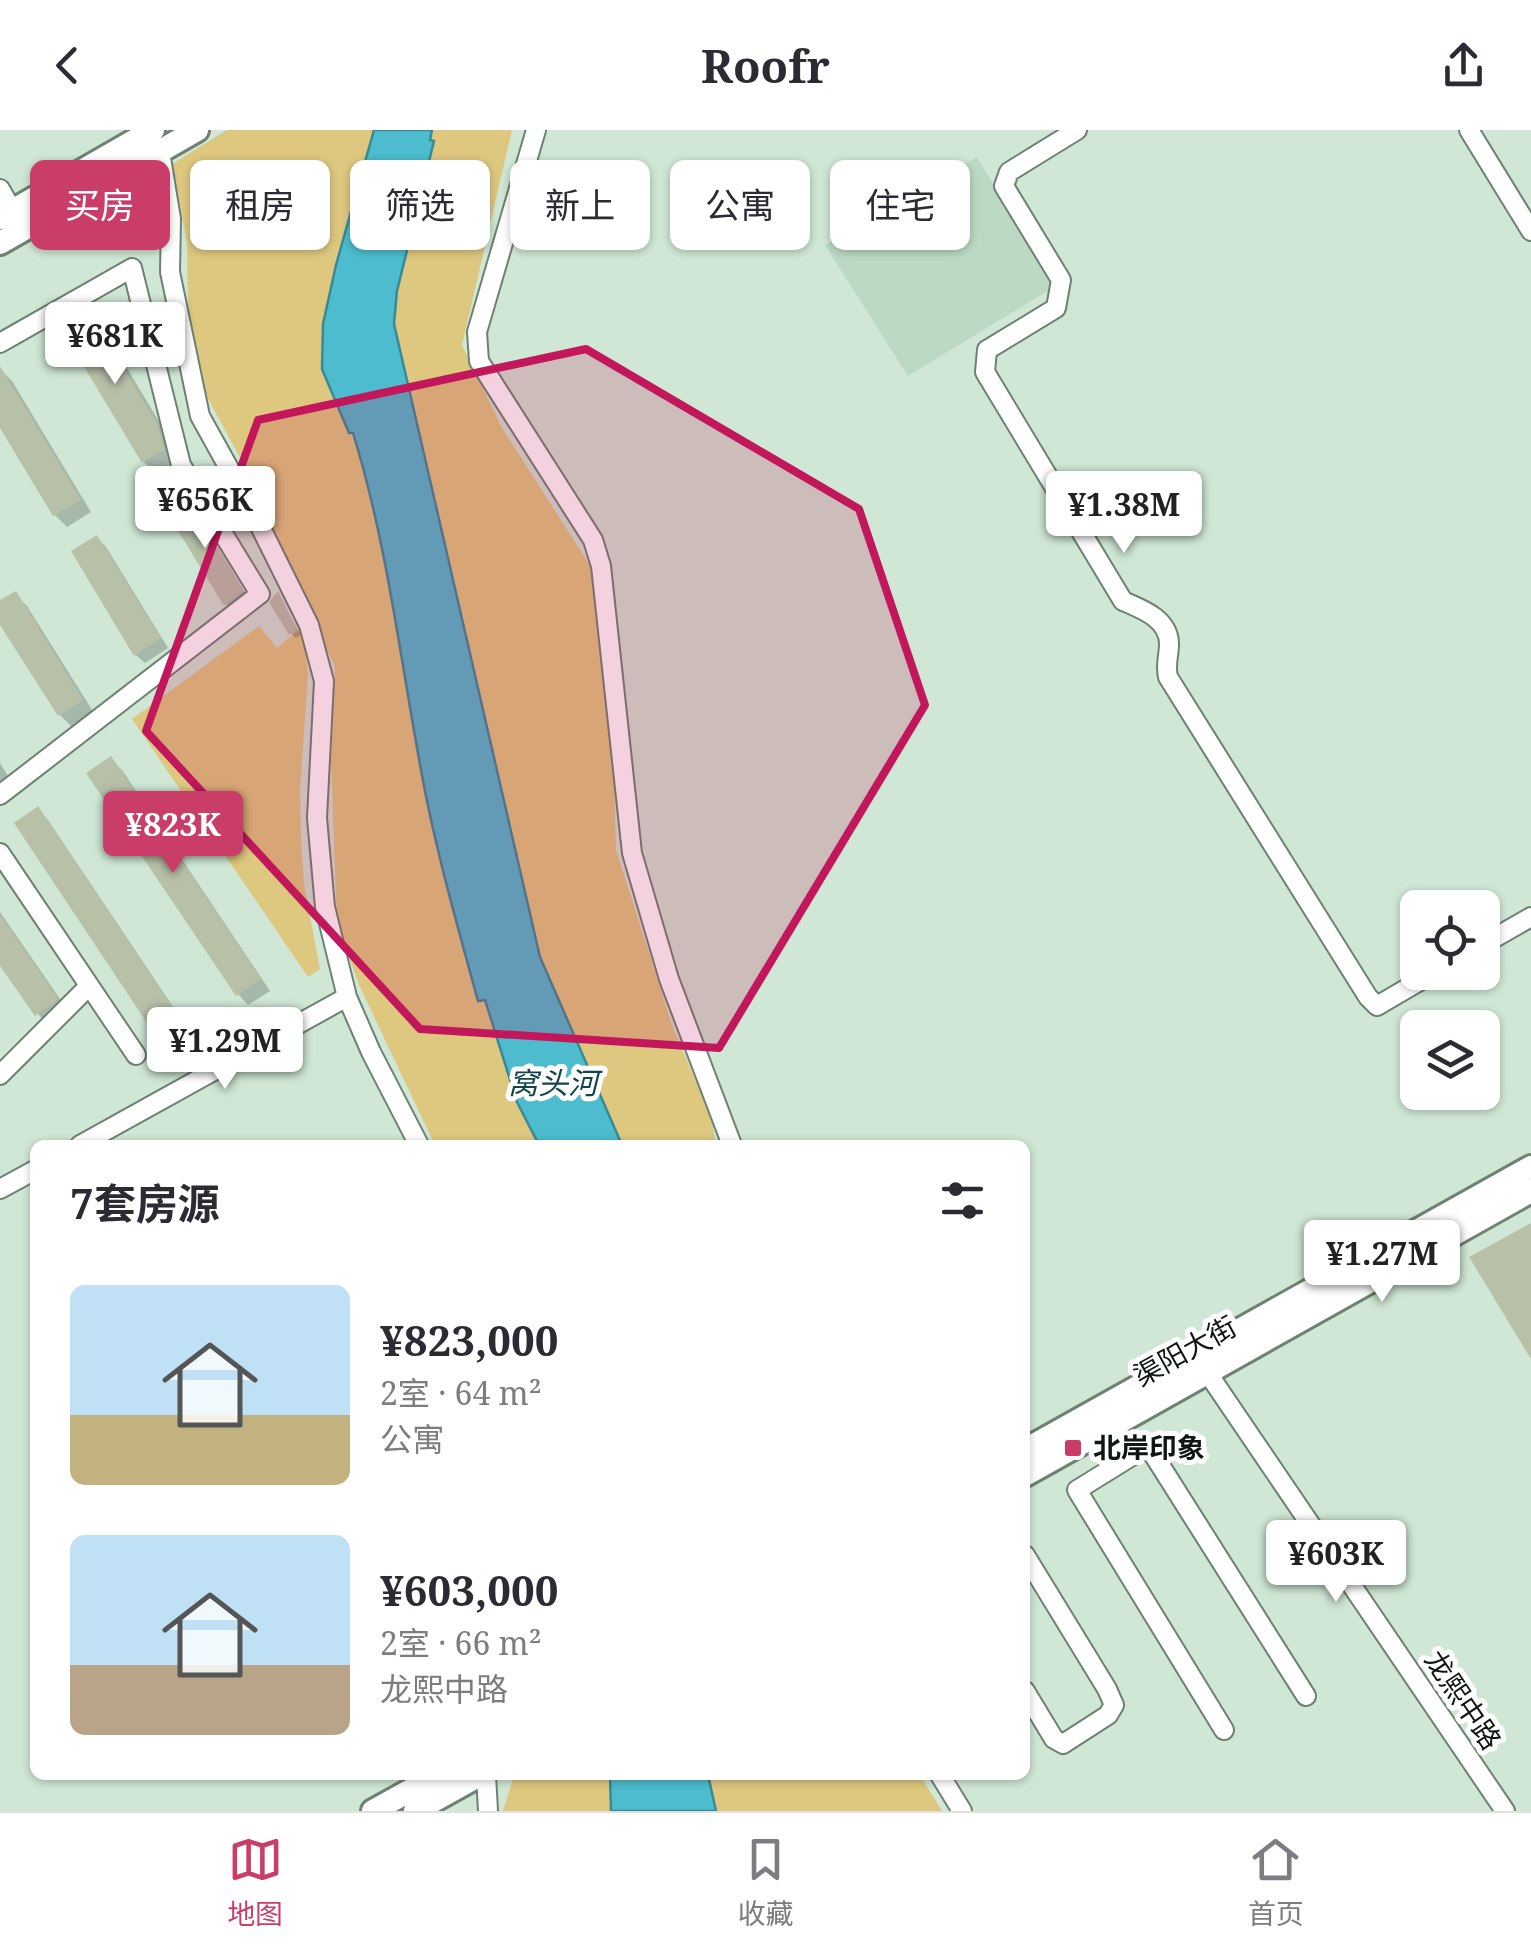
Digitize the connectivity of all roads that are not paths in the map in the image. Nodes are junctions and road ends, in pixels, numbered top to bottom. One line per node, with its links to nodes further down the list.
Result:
1 (197, 130): 5 (main road)
2 (536, 130): 22 (street)
3 (1077, 130): 16 (street)
4 (1470, 130): 8 (street)
5 (157, 141): 7 (main road); 17 (street)
6 (0, 189): 7 (street)
7 (12, 220): 9 (main road)
8 (1531, 231)
9 (0, 243)
10 (0, 343): 11 (street)
11 (0, 794)
12 (0, 854): 15 (street)
13 (1531, 918): 14 (street)
14 (1500, 935)
15 (90, 986): 18 (street); 19 (street)
16 (1404, 990)
17 (348, 998): 20 (street); 21 (street)
18 (136, 1054)
19 (0, 1075)
20 (89, 1140)
21 (416, 1140)
22 (730, 1140)
23 (1531, 1167): 29 (main road, 渠阳大街)
24 (30, 1173): 25 (street)
25 (0, 1190)
26 (1531, 1191): 27 (main road, 渠阳大街)
27 (1207, 1372): 28 (main road, 渠阳大街); 44 (street, 龙熙中路)
28 (1101, 1432): 30 (street); 31 (main road, 渠阳大街)
29 (1030, 1447)
30 (1118, 1464): 33 (street); 35 (street)
31 (1030, 1472)
32 (1030, 1563): 34 (street)
33 (1306, 1696)
34 (1030, 1699)
35 (1224, 1730)
36 (429, 1780): 40 (main road)
37 (474, 1780): 41 (main road)
38 (484, 1780): 42 (street)
39 (943, 1780): 43 (street)
40 (373, 1811)
41 (415, 1811)
42 (488, 1811)
43 (962, 1811)
44 (1505, 1811)

